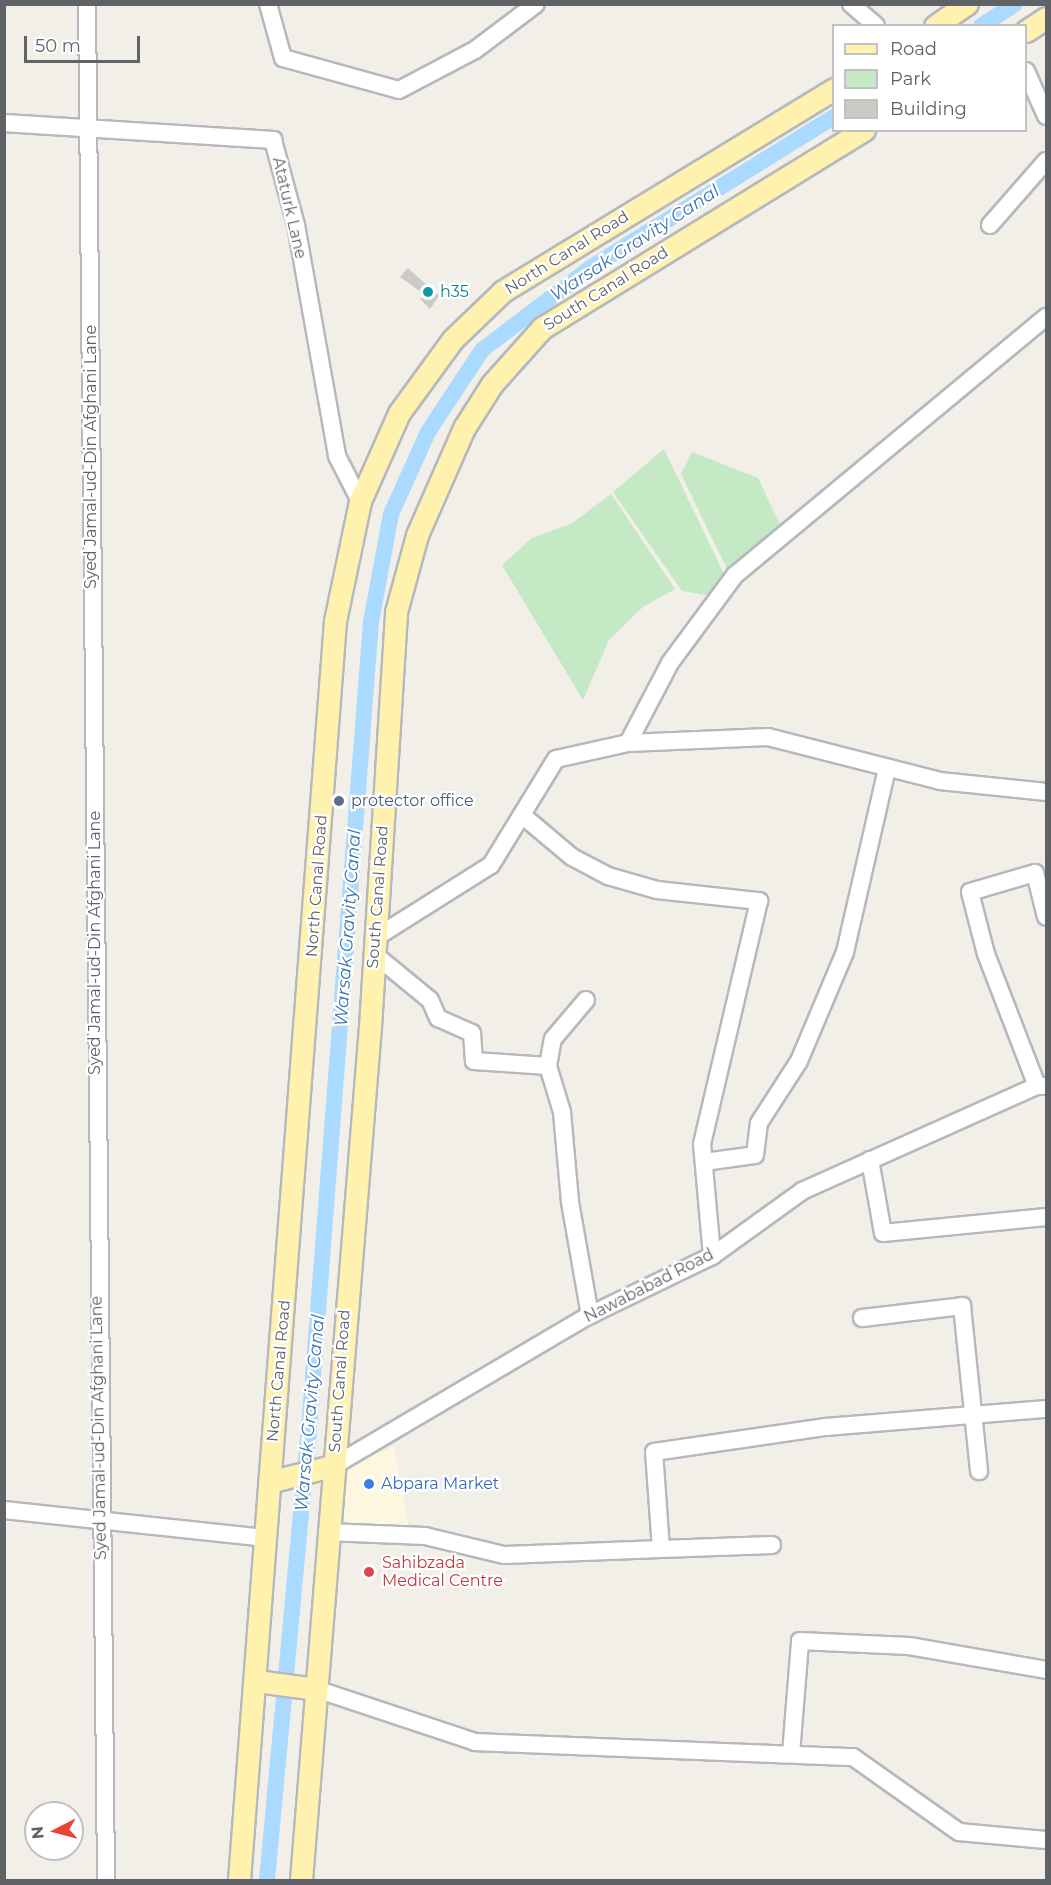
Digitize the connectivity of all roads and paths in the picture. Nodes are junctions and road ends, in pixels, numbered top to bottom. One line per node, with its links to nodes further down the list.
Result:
1 (87, 4): 14 (street, Syed Jamal-ud-Din Afghani Lane)
2 (268, 4): 3 (street)
3 (536, 4)
4 (851, 4): 7 (street)
5 (967, 4): 8 (main road)
6 (1047, 18): 9 (main road)
7 (874, 24)
8 (938, 24)
9 (1027, 30)
10 (1027, 73): 12 (street)
11 (832, 90): 19 (main road, North Canal Road)
12 (1047, 116)
13 (4, 123): 14 (street, Ataturk Lane)
14 (89, 130): 19 (street, Ataturk Lane); 41 (street, Syed Jamal-ud-Din Afghani Lane)
15 (861, 132): 25 (main road, South Canal Road)
16 (1047, 161): 17 (street)
17 (990, 225)
18 (1047, 317): 20 (street)
19 (360, 501): 39 (main road, North Canal Road)
20 (628, 744): 21 (street); 23 (street)
21 (887, 768): 22 (street); 30 (street)
22 (1047, 792)
23 (522, 814): 25 (street); 30 (street)
24 (1047, 917): 28 (street)
25 (374, 946): 27 (street); 37 (main road, South Canal Road)
26 (586, 1000): 27 (street)
27 (548, 1066): 33 (street)
28 (1042, 1086): 29 (street, Nawababad Road)
29 (870, 1160): 31 (street); 32 (street, Nawababad Road)
30 (704, 1162): 32 (street)
31 (1047, 1217)
32 (712, 1256): 33 (street, Nawababad Road)
33 (590, 1315): 37 (street, Nawababad Road)
34 (862, 1318): 36 (street)
35 (1047, 1409): 36 (street)
36 (975, 1414): 38 (street); 45 (street)
37 (328, 1468): 39 (main road); 42 (main road, South Canal Road)
38 (979, 1471)
39 (269, 1482): 43 (main road, North Canal Road)
40 (4, 1510): 41 (street)
41 (100, 1522): 43 (street); 51 (street, Syed Jamal-ud-Din Afghani Lane)
42 (327, 1532): 45 (street); 48 (main road, South Canal Road)
43 (264, 1538): 47 (main road, North Canal Road)
44 (772, 1545): 45 (street)
45 (661, 1549)
46 (1047, 1670): 49 (street)
47 (257, 1681): 48 (main road); 52 (main road, North Canal Road)
48 (313, 1688): 49 (street); 53 (main road, South Canal Road)
49 (791, 1754): 50 (street)
50 (1047, 1840)
51 (106, 1881)
52 (239, 1881)
53 (301, 1881)

